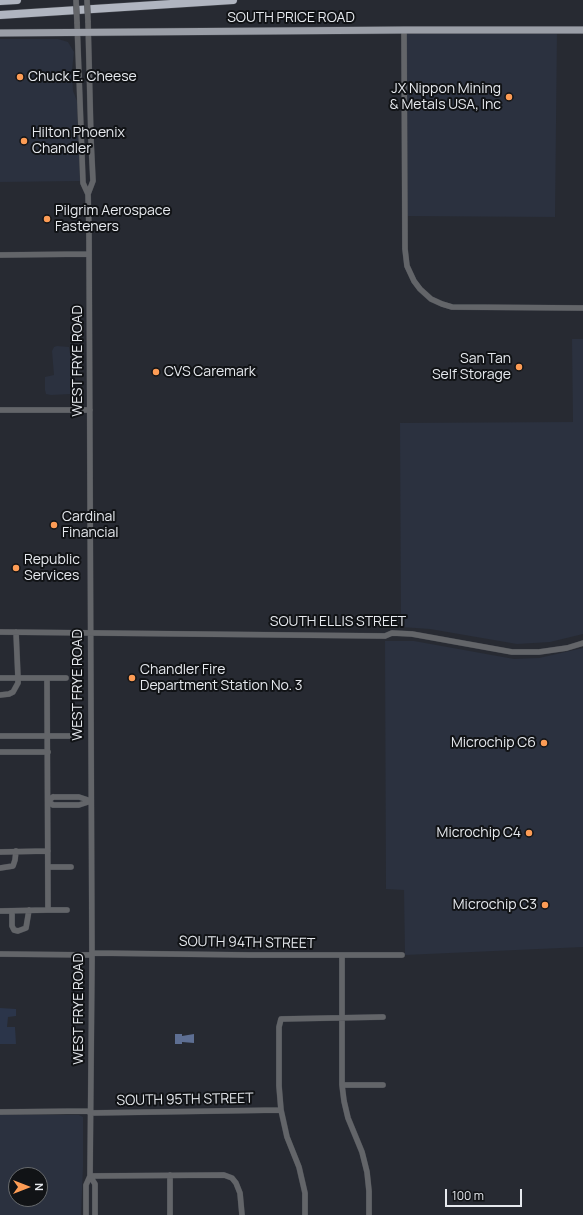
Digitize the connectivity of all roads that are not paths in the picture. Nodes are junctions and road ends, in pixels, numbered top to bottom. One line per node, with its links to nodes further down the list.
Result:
1 (17, 0): 5 (highway)
2 (76, 0): 9 (street, WEST FRYE ROAD, bridge)
3 (87, 0): 10 (street, WEST FRYE ROAD, bridge)
4 (233, 0): 6 (highway)
5 (0, 1)
6 (0, 15)
7 (404, 30): 8 (main road, SOUTH PRICE ROAD); 10 (main road, SOUTH PRICE ROAD); 17 (street)
8 (583, 30)
9 (77, 33): 10 (main road, SOUTH PRICE ROAD); 11 (main road, SOUTH PRICE ROAD); 12 (street, WEST FRYE ROAD)
10 (88, 33): 13 (street, WEST FRYE ROAD)
11 (0, 34)
12 (80, 100): 13 (street); 14 (street, WEST FRYE ROAD)
13 (90, 100): 14 (street, WEST FRYE ROAD)
14 (88, 194): 15 (street, WEST FRYE ROAD)
15 (89, 254): 16 (street); 19 (street, WEST FRYE ROAD)
16 (0, 255)
17 (583, 308)
18 (0, 410): 19 (street)
19 (90, 410): 22 (street, WEST FRYE ROAD)
20 (0, 632): 21 (street, SOUTH ELLIS STREET)
21 (16, 632): 22 (street, SOUTH ELLIS STREET); 25 (street)
22 (90, 633): 23 (street, SOUTH ELLIS STREET); 35 (street, WEST FRYE ROAD)
23 (583, 643)
24 (0, 678): 25 (street)
25 (18, 678): 26 (street); 28 (street)
26 (47, 678): 27 (street); 30 (street)
27 (66, 678)
28 (0, 695)
29 (0, 736): 30 (street)
30 (47, 736): 31 (street); 33 (street)
31 (70, 736)
32 (0, 752): 33 (street)
33 (48, 752): 34 (street)
34 (48, 801): 35 (street); 36 (street)
35 (91, 801): 48 (street, WEST FRYE ROAD)
36 (48, 851): 38 (street); 39 (street)
37 (0, 852): 38 (street)
38 (16, 852): 41 (street)
39 (48, 867): 40 (street); 43 (street)
40 (71, 867)
41 (0, 868)
42 (29, 910): 43 (street); 46 (street); 46 (street)
43 (48, 910): 44 (street)
44 (67, 910)
45 (0, 911): 46 (street)
46 (12, 911)
47 (0, 954): 48 (street, SOUTH 94TH STREET)
48 (92, 954): 49 (street, SOUTH 94TH STREET); 57 (street, WEST FRYE ROAD)
49 (342, 955): 50 (street, SOUTH 94TH STREET); 52 (street)
50 (402, 955)
51 (383, 1017): 52 (street)
52 (342, 1018): 54 (street); 55 (street)
53 (383, 1084): 54 (street)
54 (342, 1085): 65 (street)
55 (281, 1110): 57 (street, SOUTH 95TH STREET); 64 (street)
56 (0, 1112): 57 (street, SOUTH 95TH STREET)
57 (90, 1112): 58 (street, WEST FRYE ROAD)
58 (90, 1176): 59 (street); 60 (street, WEST FRYE ROAD); 61 (street, WEST FRYE ROAD)
59 (170, 1176): 62 (street); 63 (street)
60 (86, 1215)
61 (95, 1215)
62 (170, 1215)
63 (242, 1215)
64 (305, 1215)
65 (369, 1215)

